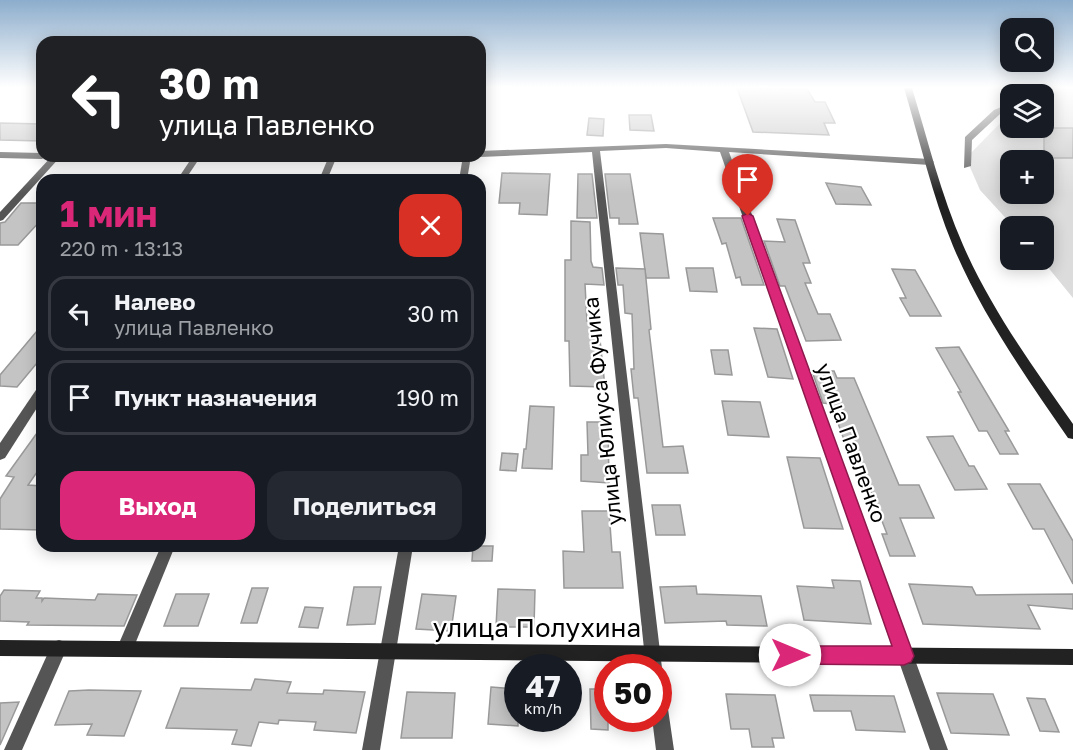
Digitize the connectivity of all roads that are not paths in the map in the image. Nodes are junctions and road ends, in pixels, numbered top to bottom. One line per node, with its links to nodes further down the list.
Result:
1 (918, 123): 9 (main road)
2 (986, 123): 10 (street)
3 (596, 150): 4 (street); 5 (street); 23 (street, улица Юлиуса Фучика)
4 (724, 150): 9 (street); 24 (street, улица Павленко)
5 (486, 154)
6 (0, 155): 7 (street)
7 (36, 156)
8 (51, 162): 11 (street)
9 (930, 162): 15 (main road)
10 (967, 166)
11 (40, 174)
12 (36, 179): 13 (street)
13 (0, 218)
14 (36, 399): 16 (street)
15 (1073, 434)
16 (0, 454)
17 (166, 552): 21 (street)
18 (405, 552): 22 (street)
19 (0, 648): 20 (main road, улица Полухина)
20 (59, 648): 21 (main road, улица Полухина); 29 (street)
21 (126, 648): 22 (main road, улица Полухина)
22 (390, 652): 26 (main road, улица Полухина); 30 (street)
23 (652, 654)
24 (904, 656): 25 (main road, улица Полухина); 27 (main road, улица Полухина); 32 (street, улица Павленко)
25 (1073, 657)
26 (594, 659)
27 (672, 661)
28 (662, 732): 31 (street)
29 (13, 750)
30 (371, 750)
31 (665, 750)
32 (939, 750)

